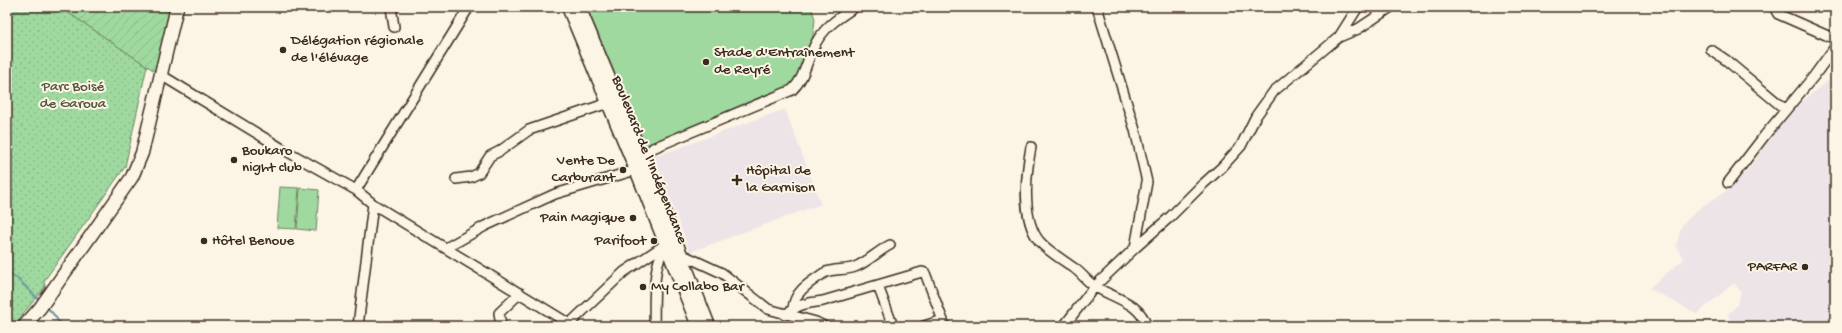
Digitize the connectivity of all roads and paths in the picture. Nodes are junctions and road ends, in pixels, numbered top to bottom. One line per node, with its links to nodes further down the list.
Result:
1 (178, 7): 16 (main road)
2 (391, 7): 11 (street)
3 (469, 7): 24 (street)
4 (568, 7): 17 (main road, Boulevard de l'Indépendance)
5 (579, 7): 20 (main road, Boulevard de l'Indépendance)
6 (855, 7): 20 (street)
7 (1097, 7): 29 (street)
8 (1358, 7): 12 (street)
9 (1391, 7): 12 (street)
10 (1774, 7): 13 (street)
11 (394, 27)
12 (1339, 37): 29 (street)
13 (1835, 39)
14 (1835, 47): 18 (street)
15 (1711, 50): 18 (street)
16 (161, 75): 24 (street); 37 (main road)
17 (608, 103): 21 (main road, Boulevard de l'Indépendance); 22 (street)
18 (1786, 110): 23 (street)
19 (1031, 147): 32 (street)
20 (643, 158): 30 (main road, Boulevard de l'Indépendance)
21 (636, 170): 26 (main road, Boulevard de l'Indépendance); 28 (street)
22 (456, 179)
23 (1728, 183)
24 (356, 190): 25 (street)
25 (373, 204): 28 (street); 38 (street)
26 (667, 246): 36 (street); 40 (street); 41 (main road, Boulevard de l'Indépendance)
27 (890, 246): 34 (street)
28 (446, 248): 33 (street)
29 (1135, 248): 32 (street)
30 (683, 255): 34 (street); 42 (main road, Boulevard de l'Indépendance)
31 (878, 286): 34 (street); 35 (street); 44 (street)
32 (1094, 286): 46 (street); 47 (street)
33 (520, 293): 36 (street); 39 (street)
34 (789, 312): 43 (street)
35 (944, 323): 45 (street)
36 (570, 325)
37 (24, 326)
38 (358, 326)
39 (501, 326)
40 (654, 326)
41 (698, 326)
42 (710, 326)
43 (824, 326)
44 (893, 326)
45 (924, 326)
46 (1064, 326)
47 (1146, 326)

